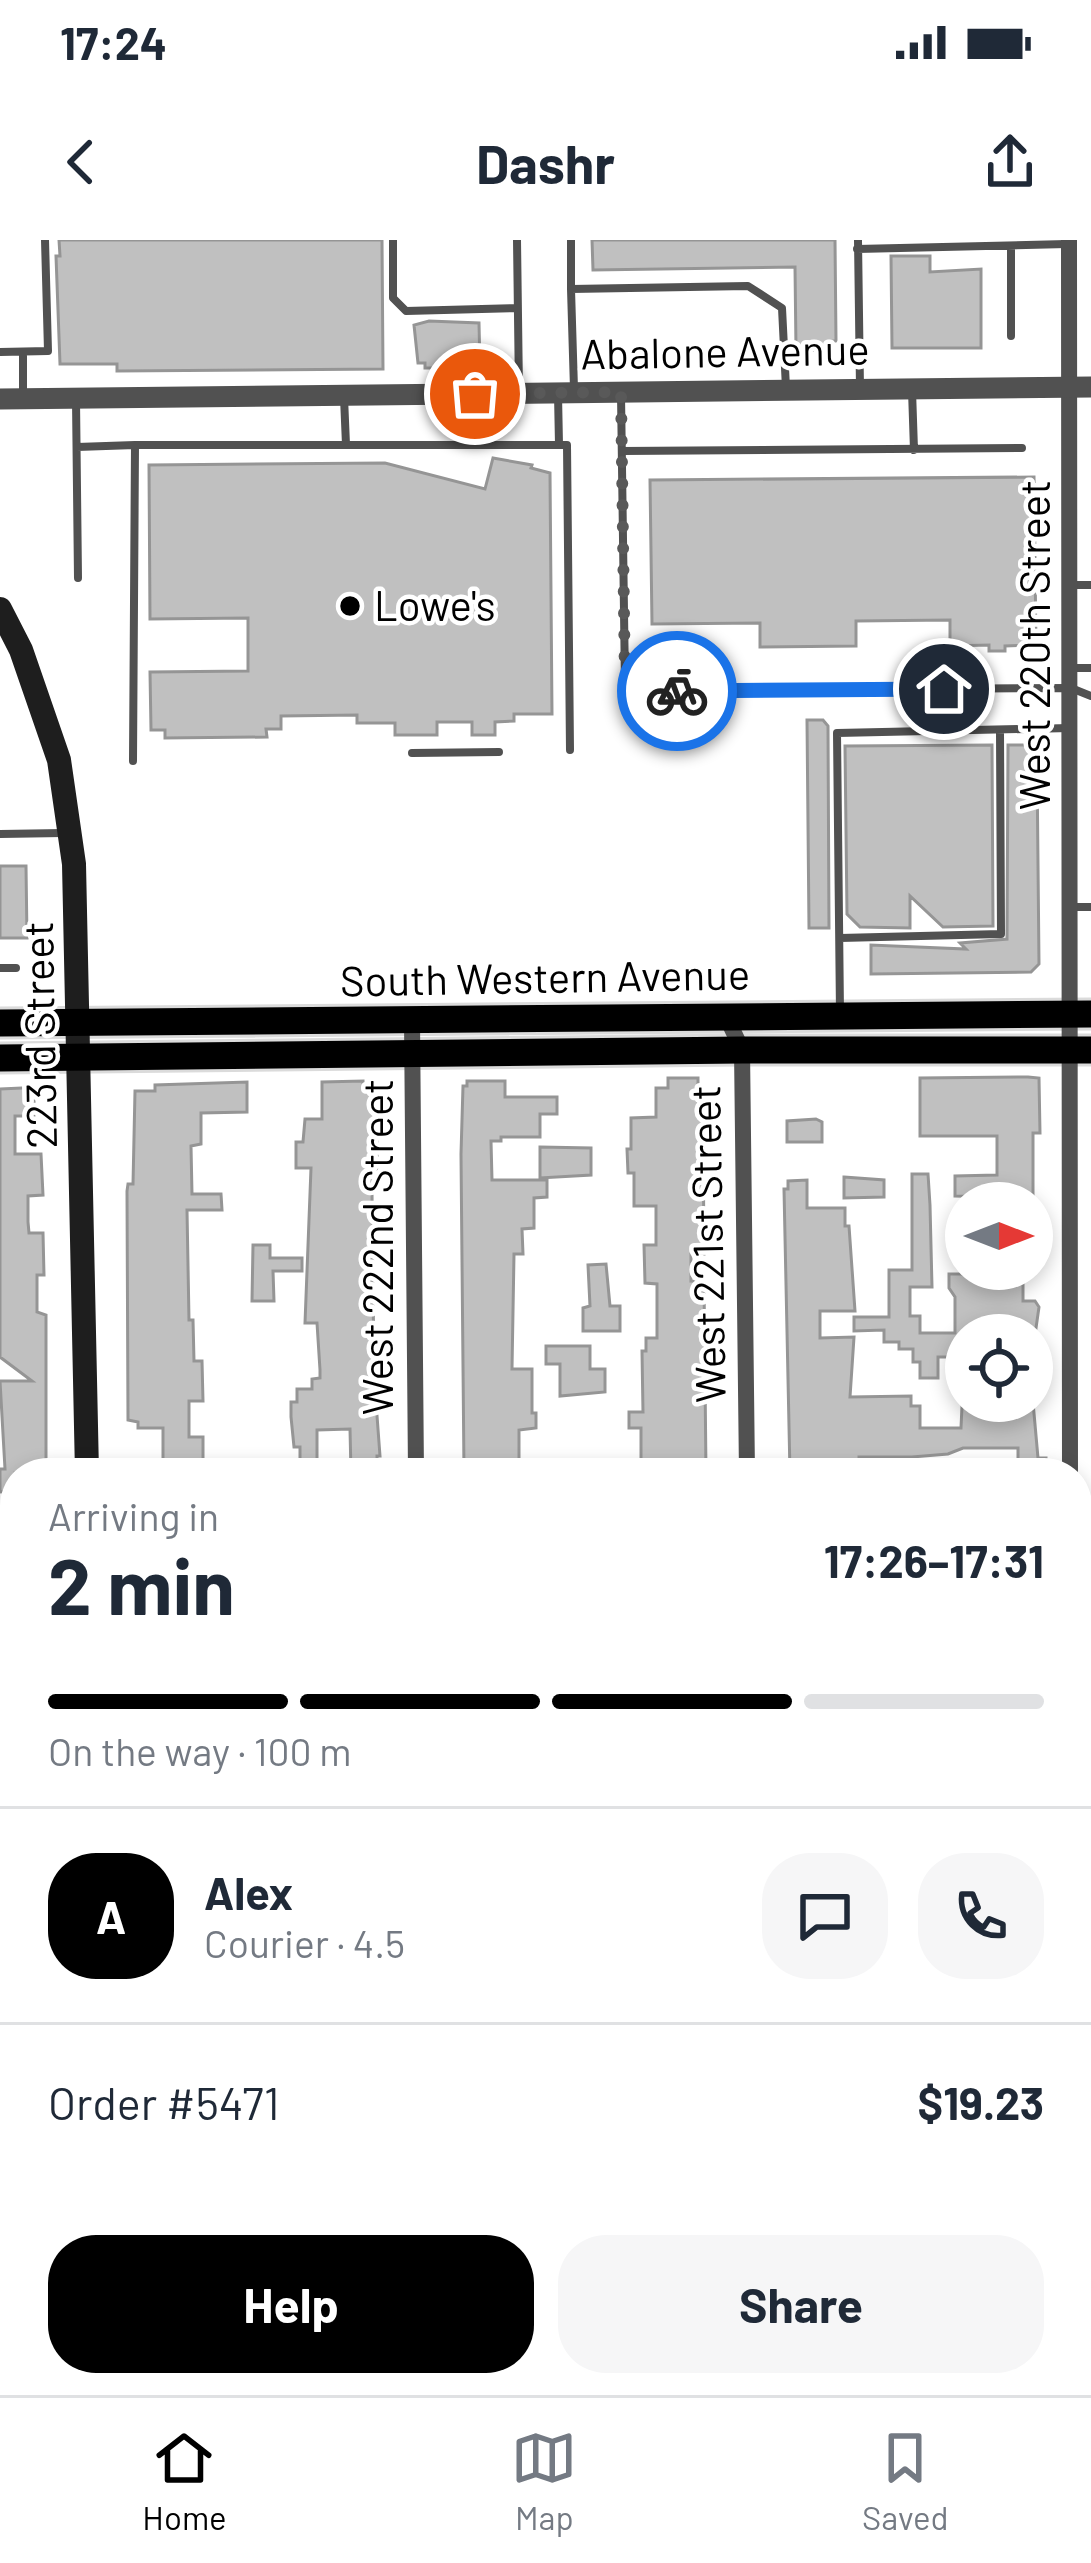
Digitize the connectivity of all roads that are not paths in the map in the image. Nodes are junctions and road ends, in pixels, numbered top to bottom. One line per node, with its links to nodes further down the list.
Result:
1 (45, 240): 12 (lane)
2 (393, 240): 9 (lane)
3 (517, 240): 9 (lane)
4 (571, 240): 8 (lane)
5 (1069, 242): 7 (lane); 13 (street, West 220th Street)
6 (857, 244): 7 (lane); 15 (lane)
7 (1011, 246): 10 (lane)
8 (571, 289): 16 (lane); 19 (lane)
9 (517, 308): 18 (lane)
10 (1011, 337)
11 (0, 352): 12 (lane)
12 (23, 354): 21 (lane)
13 (1081, 387): 14 (street, Abalone Avenue); 32 (street, West 220th Street)
14 (913, 388): 15 (street, Abalone Avenue); 28 (lane)
15 (860, 389): 16 (street, Abalone Avenue)
16 (786, 390): 17 (street, Abalone Avenue)
17 (621, 392): 19 (street, Abalone Avenue); 29 (lane)
18 (519, 393): 19 (street, Abalone Avenue); 20 (street, Abalone Avenue)
19 (566, 393): 25 (lane)
20 (344, 395): 22 (street, Abalone Avenue); 24 (lane)
21 (12, 399): 22 (street, Abalone Avenue)
22 (76, 399): 26 (lane)
23 (135, 445): 24 (lane); 26 (lane); 44 (lane)
24 (346, 445): 25 (lane)
25 (559, 445): 41 (lane)
26 (76, 447): 30 (lane)
27 (1022, 448): 28 (lane)
28 (914, 450): 29 (lane)
29 (622, 451): 37 (lane)
30 (77, 578)
31 (1091, 584): 32 (lane)
32 (1071, 585): 35 (street, West 220th Street)
33 (0, 609): 34 (main road, 223rd Street)
34 (7, 638): 45 (main road, 223rd Street)
35 (1071, 668): 36 (lane); 37 (street, West 220th Street)
36 (1091, 668)
37 (1071, 688): 38 (lane); 39 (street, West 220th Street)
38 (1091, 696)
39 (1071, 728): 40 (lane); 47 (street, West 220th Street)
40 (1000, 731): 49 (lane); 49 (lane)
41 (570, 750)
42 (499, 752): 43 (lane)
43 (412, 753)
44 (133, 761)
45 (71, 832): 46 (lane); 56 (main road, 223rd Street)
46 (0, 834)
47 (1071, 907): 48 (lane); 52 (street, West 220th Street)
48 (1091, 907)
49 (840, 938): 53 (lane)
50 (0, 968): 51 (lane)
51 (16, 968)
52 (1081, 1015): 53 (main road, South Western Avenue); 59 (street, West 220th Street)
53 (840, 1017): 54 (main road, South Western Avenue)
54 (727, 1018): 55 (main road, South Western Avenue); 58 (street, West 221st Street)
55 (412, 1021): 56 (main road, South Western Avenue); 60 (street, West 222nd Street)
56 (77, 1022): 57 (main road, South Western Avenue); 61 (main road, 223rd Street)
57 (0, 1023)
58 (742, 1049): 59 (main road, South Western Avenue); 60 (main road, South Western Avenue); 65 (street, West 221st Street)
59 (1081, 1050): 66 (street, West 220th Street)
60 (412, 1052): 61 (main road, South Western Avenue); 64 (street, West 222nd Street)
61 (77, 1057): 62 (main road, South Western Avenue); 63 (main road, 223rd Street)
62 (0, 1058)
63 (87, 1458)
64 (416, 1458)
65 (747, 1458)
66 (1070, 1458)

